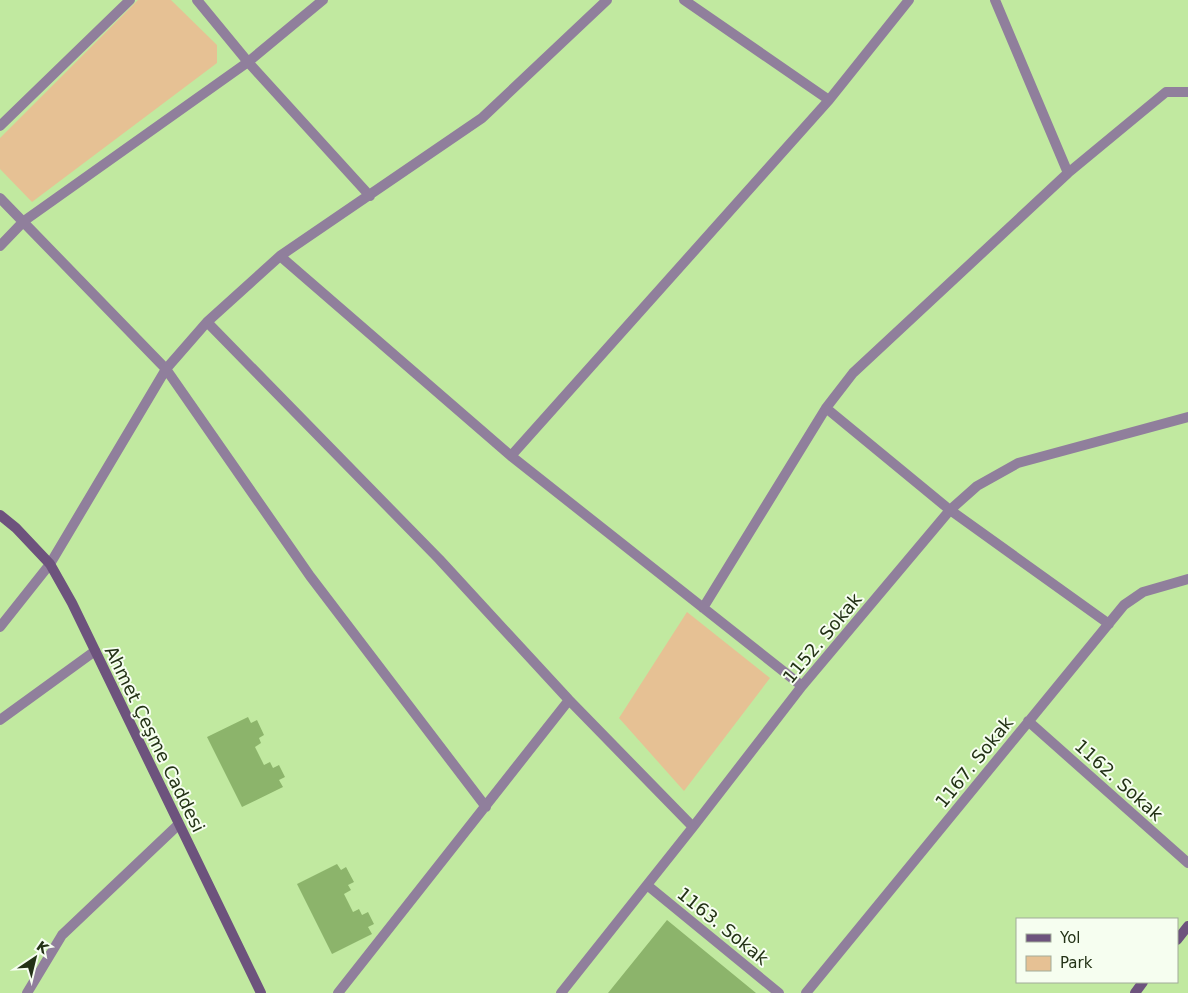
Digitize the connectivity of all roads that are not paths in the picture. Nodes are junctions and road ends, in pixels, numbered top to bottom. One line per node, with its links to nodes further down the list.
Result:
1 (130, 0): 11 (street)
2 (197, 0): 8 (street)
3 (324, 0): 8 (street)
4 (607, 0): 13 (street)
5 (684, 0): 10 (street)
6 (909, 0): 10 (street)
7 (995, 0): 12 (street)
8 (248, 62): 13 (street); 15 (street)
9 (1188, 92): 12 (street)
10 (829, 100): 22 (street)
11 (0, 126)
12 (1068, 173): 20 (street)
13 (370, 196): 17 (street)
14 (0, 198): 15 (street)
15 (24, 221): 16 (street); 19 (street)
16 (0, 246)
17 (280, 256): 18 (street); 22 (street)
18 (207, 322): 19 (street); 32 (street)
19 (166, 369): 25 (street); 35 (street)
20 (826, 408): 23 (street); 27 (street)
21 (1188, 417): 23 (street, 1152. Sokak)
22 (511, 456): 27 (street)
23 (950, 510): 28 (street); 31 (street, 1152. Sokak)
24 (0, 515): 25 (street, Ahmet Çeşme Caddesi)
25 (50, 564): 29 (street); 30 (street, Ahmet Çeşme Caddesi)
26 (1188, 579): 28 (street, 1167. Sokak)
27 (703, 608): 31 (street)
28 (1109, 624): 34 (street, 1167. Sokak)
29 (0, 627)
30 (95, 651): 33 (street); 36 (street, Ahmet Çeşme Caddesi)
31 (802, 686): 37 (street, 1152. Sokak)
32 (569, 700): 35 (street); 37 (street)
33 (0, 720)
34 (1028, 721): 38 (street, 1162. Sokak); 48 (street, 1167. Sokak)
35 (486, 807): 45 (street)
36 (178, 825): 43 (street); 44 (street, Ahmet Çeşme Caddesi)
37 (693, 827): 39 (street, 1152. Sokak)
38 (1188, 864)
39 (647, 885): 46 (street, 1152. Sokak); 47 (street, 1163. Sokak)
40 (1188, 926): 41 (street)
41 (1178, 939)
42 (1143, 983): 49 (street)
43 (27, 993)
44 (261, 993)
45 (338, 993)
46 (562, 993)
47 (779, 993)
48 (806, 993)
49 (1134, 993)

